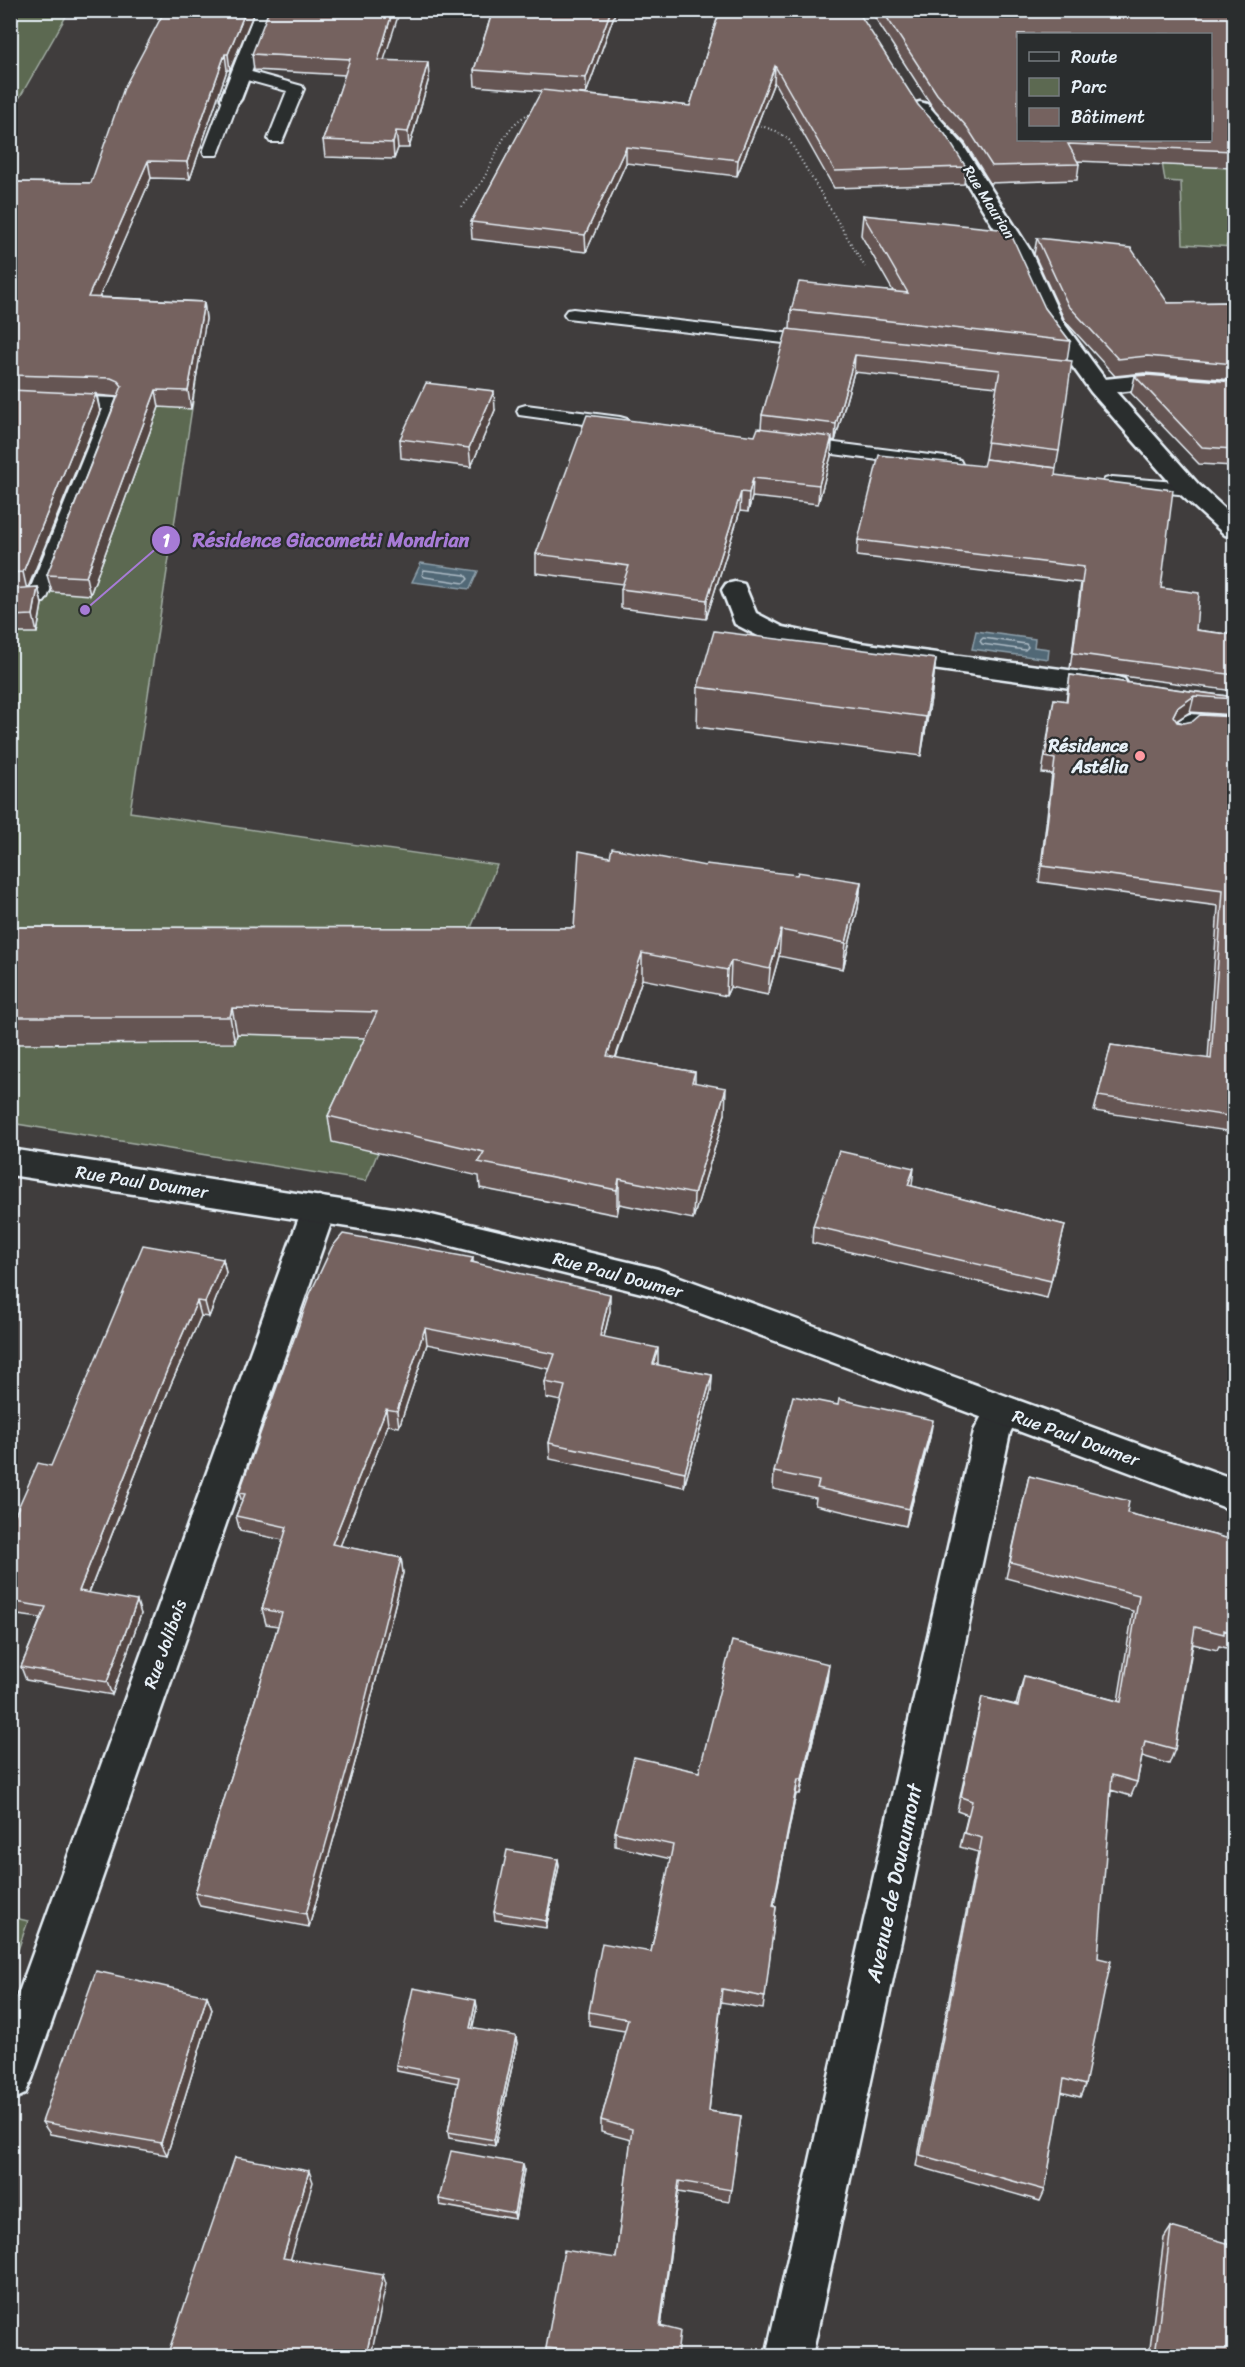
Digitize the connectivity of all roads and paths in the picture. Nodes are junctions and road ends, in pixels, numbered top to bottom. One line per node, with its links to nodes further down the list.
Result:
1 (266, 10): 2 (street)
2 (241, 74): 4 (street); 7 (lane)
3 (906, 87): 14 (street, Rue Maurian)
4 (231, 99): 8 (lane)
5 (534, 112): 9 (path)
6 (753, 123): 10 (path)
7 (276, 139)
8 (211, 152)
9 (462, 207)
10 (866, 267)
11 (573, 314): 12 (lane)
12 (842, 345)
13 (1064, 369): 14 (lane)
14 (1093, 380): 15 (street); 22 (street, Rue Maurian)
15 (1234, 389)
16 (10, 399): 25 (lane)
17 (526, 411): 18 (lane)
18 (632, 424)
19 (774, 442): 20 (lane)
20 (974, 466)
21 (1092, 481): 22 (lane)
22 (1189, 489): 23 (street, Rue Maurian)
23 (1234, 530)
24 (735, 590): 26 (street)
25 (10, 599)
26 (1141, 689)
27 (1188, 696): 28 (street)
28 (1234, 702)
29 (1234, 724): 30 (lane)
30 (1182, 730)
31 (10, 1162): 32 (street, Rue Paul Doumer)
32 (318, 1209): 33 (street, Rue Paul Doumer); 35 (street, Rue Jolibois)
33 (1003, 1411): 34 (street, Rue Paul Doumer); 36 (street, Avenue de Douaumont)
34 (1234, 1495)
35 (10, 2079)
36 (789, 2356)

